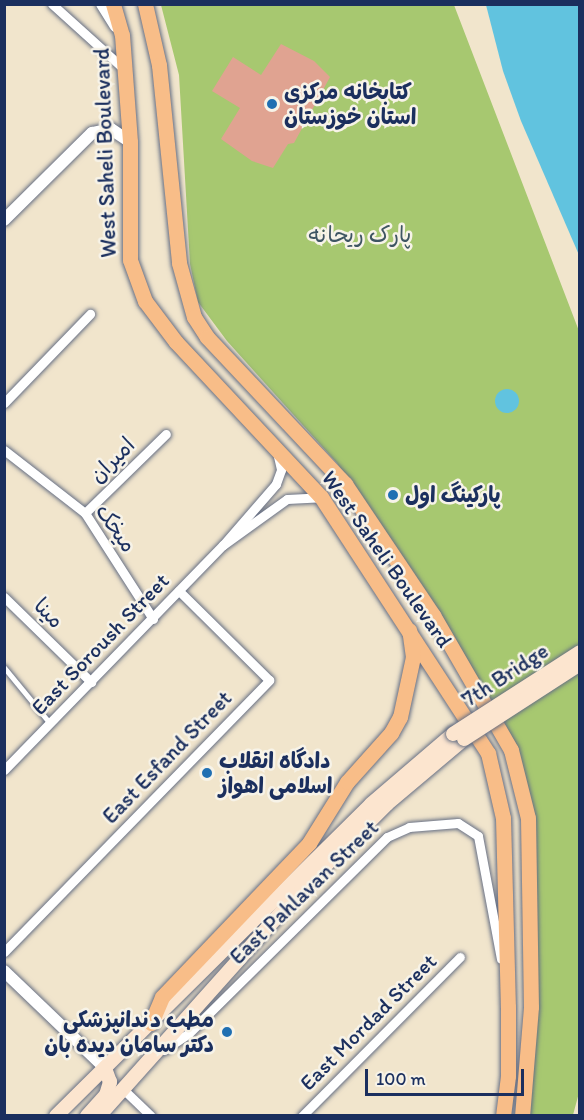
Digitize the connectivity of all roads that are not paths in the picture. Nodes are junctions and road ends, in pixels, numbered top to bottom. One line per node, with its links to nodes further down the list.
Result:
1 (52, 4): 6 (street)
2 (102, 4): 5 (street)
3 (112, 4): 5 (main road, West Saheli Boulevard)
4 (145, 4): 42 (main road, West Saheli Boulevard)
5 (122, 35): 6 (main road, West Saheli Boulevard)
6 (125, 70): 7 (main road, West Saheli Boulevard)
7 (130, 142): 8 (street); 13 (main road, West Saheli Boulevard)
8 (4, 220)
9 (90, 314): 10 (street)
10 (4, 403)
11 (166, 434): 15 (street, امیران)
12 (4, 450): 15 (street, میخک)
13 (276, 450): 14 (main road, West Saheli Boulevard); 16 (street)
14 (321, 498): 16 (street); 20 (main road, West Saheli Boulevard)
15 (85, 513): 19 (street, میخک)
16 (223, 545): 17 (street, East Soroush Street)
17 (179, 591): 19 (street, East Soroush Street); 28 (street, East Esfand Street)
18 (4, 597): 24 (street, مینا)
19 (153, 619): 24 (street, East Soroush Street)
20 (409, 627): 31 (main road, West Saheli Boulevard); 32 (main road)
21 (579, 652): 26 (main road, 7th Bridge, bridge)
22 (579, 664): 26 (main road, 7th Bridge, bridge)
23 (4, 667): 25 (lane)
24 (91, 682): 25 (street, East Soroush Street)
25 (50, 724): 27 (street, East Soroush Street)
26 (458, 737): 32 (main road, East Pahlavan Street); 33 (main road, East Pahlavan Street)
27 (4, 770)
28 (4, 952)
29 (460, 957): 40 (street, East Mordad Street)
30 (4, 971): 34 (street)
31 (508, 1007): 33 (street, East Pahlavan Street); 41 (main road, West Saheli Boulevard)
32 (151, 1023): 34 (main road, East Pahlavan Street)
33 (152, 1058): 35 (main road, East Pahlavan Street)
34 (105, 1068): 36 (main road, East Pahlavan Street); 37 (main road)
35 (124, 1090): 38 (main road, East Pahlavan Street); 39 (street)
36 (56, 1116)
37 (87, 1116)
38 (99, 1116)
39 (151, 1116)
40 (302, 1116)
41 (503, 1116)
42 (522, 1116)

